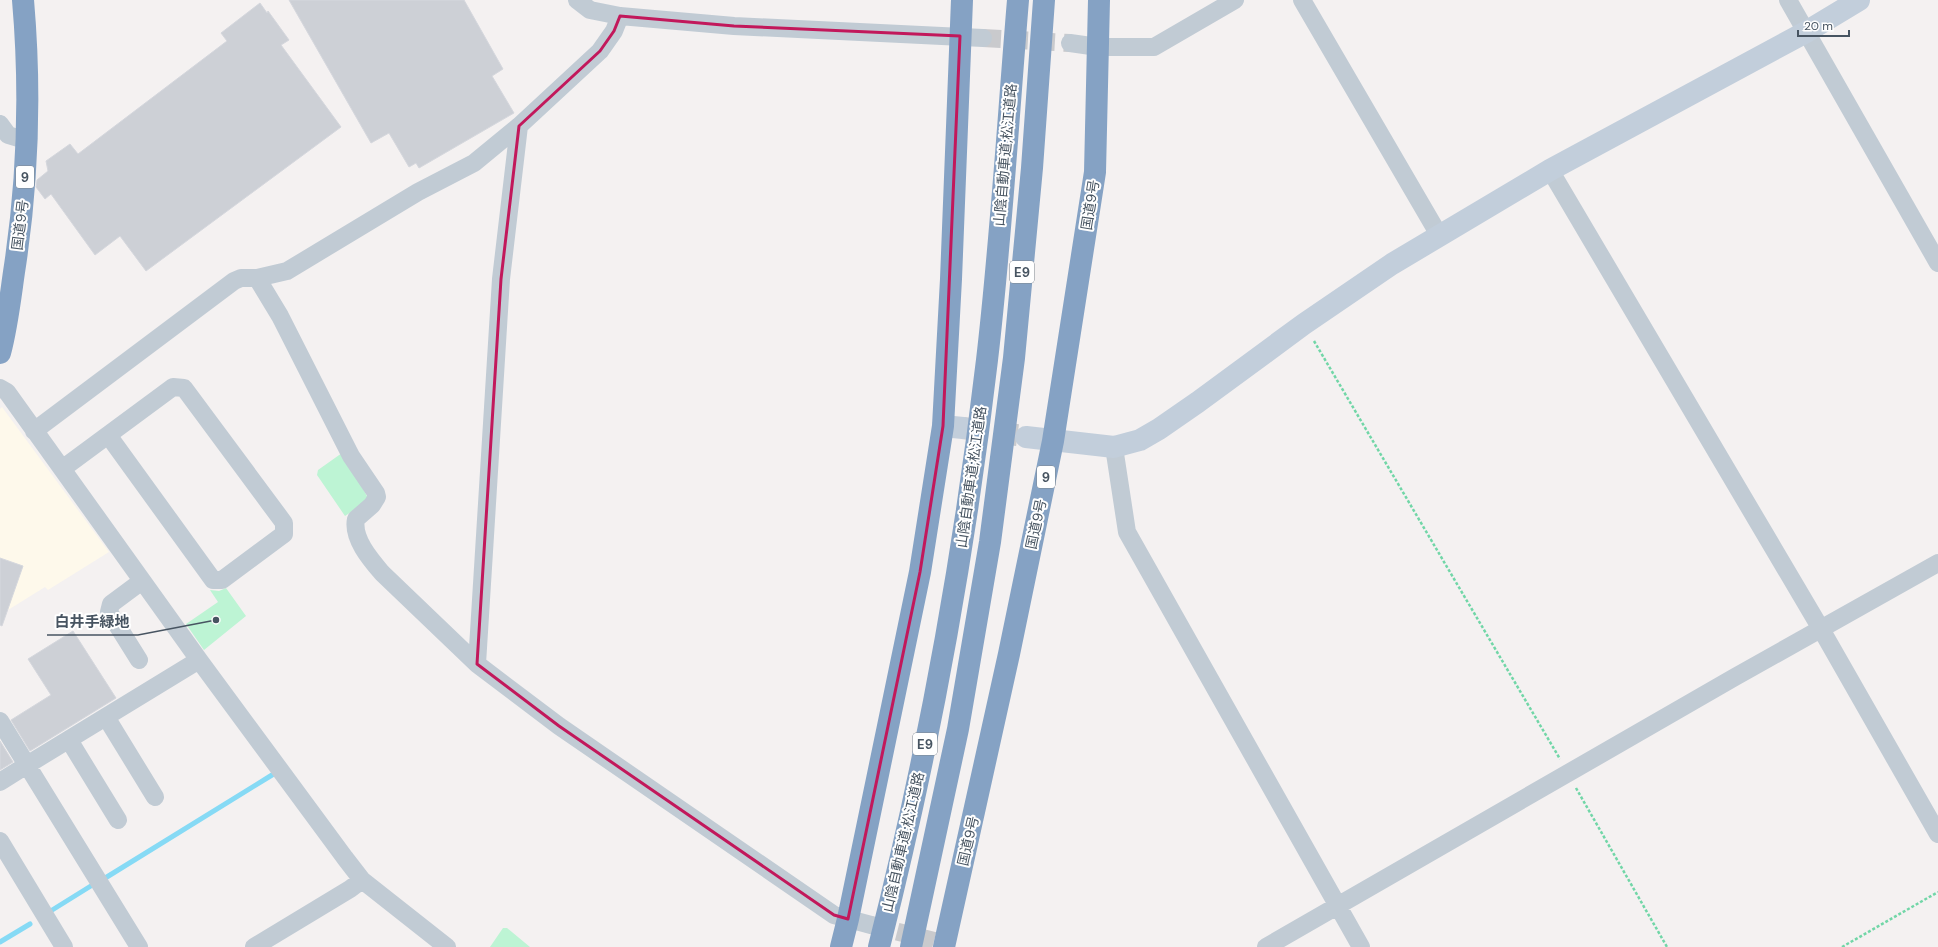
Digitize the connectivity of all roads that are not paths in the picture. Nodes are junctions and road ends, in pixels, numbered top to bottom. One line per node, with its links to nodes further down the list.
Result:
1 (23, 0): 19 (highway, 国道9号 / 9)
2 (577, 0): 11 (street)
3 (962, 0): 13 (highway)
4 (1018, 0): 57 (highway, 山陰自動車道;松江道路 / E9)
5 (1044, 0): 58 (highway, 山陰自動車道;松江道路 / E9)
6 (1099, 0): 16 (highway, 国道9号 / 9)
7 (1235, 0): 16 (street)
8 (1302, 0): 21 (street)
9 (1788, 0): 12 (street)
10 (1859, 0): 12 (street)
11 (620, 16): 13 (street); 18 (street)
12 (1806, 32): 20 (street); 22 (street)
13 (960, 36): 14 (street); 49 (highway)
14 (983, 38)
15 (1070, 43): 16 (street)
16 (1098, 47): 29 (highway, 国道9号 / 9)
17 (0, 124): 19 (street)
18 (519, 126): 23 (street); 37 (street)
19 (28, 141): 24 (highway, 国道9号 / 9)
20 (1550, 170): 21 (street); 34 (street)
21 (1439, 235): 30 (street)
22 (1938, 263)
23 (256, 278): 26 (street); 37 (street)
24 (0, 353)
25 (0, 388): 26 (street)
26 (34, 431): 31 (street)
27 (108, 435): 27 (street); 31 (street)
28 (1026, 437): 29 (street)
29 (1053, 441): 30 (street); 51 (highway, 国道9号 / 9)
30 (1114, 448): 48 (street)
31 (62, 469): 33 (street)
32 (1938, 563): 34 (street)
33 (142, 581): 35 (street); 36 (street)
34 (1820, 629): 45 (street); 48 (street)
35 (139, 660)
36 (199, 660): 38 (street); 47 (street)
37 (477, 664): 49 (street)
38 (106, 717): 40 (street); 43 (street)
39 (0, 721): 41 (street)
40 (69, 740): 41 (street); 44 (street)
41 (27, 765): 42 (street); 53 (street)
42 (0, 782)
43 (155, 797)
44 (118, 820)
45 (1938, 834)
46 (0, 841): 52 (street)
47 (362, 880): 54 (street); 55 (street)
48 (1337, 907): 59 (street); 60 (street)
49 (848, 920): 50 (street); 56 (highway)
50 (871, 926)
51 (943, 945)
52 (64, 947)
53 (139, 947)
54 (254, 947)
55 (447, 947)
56 (841, 947)
57 (879, 947)
58 (911, 947)
59 (1266, 947)
60 (1361, 947)

